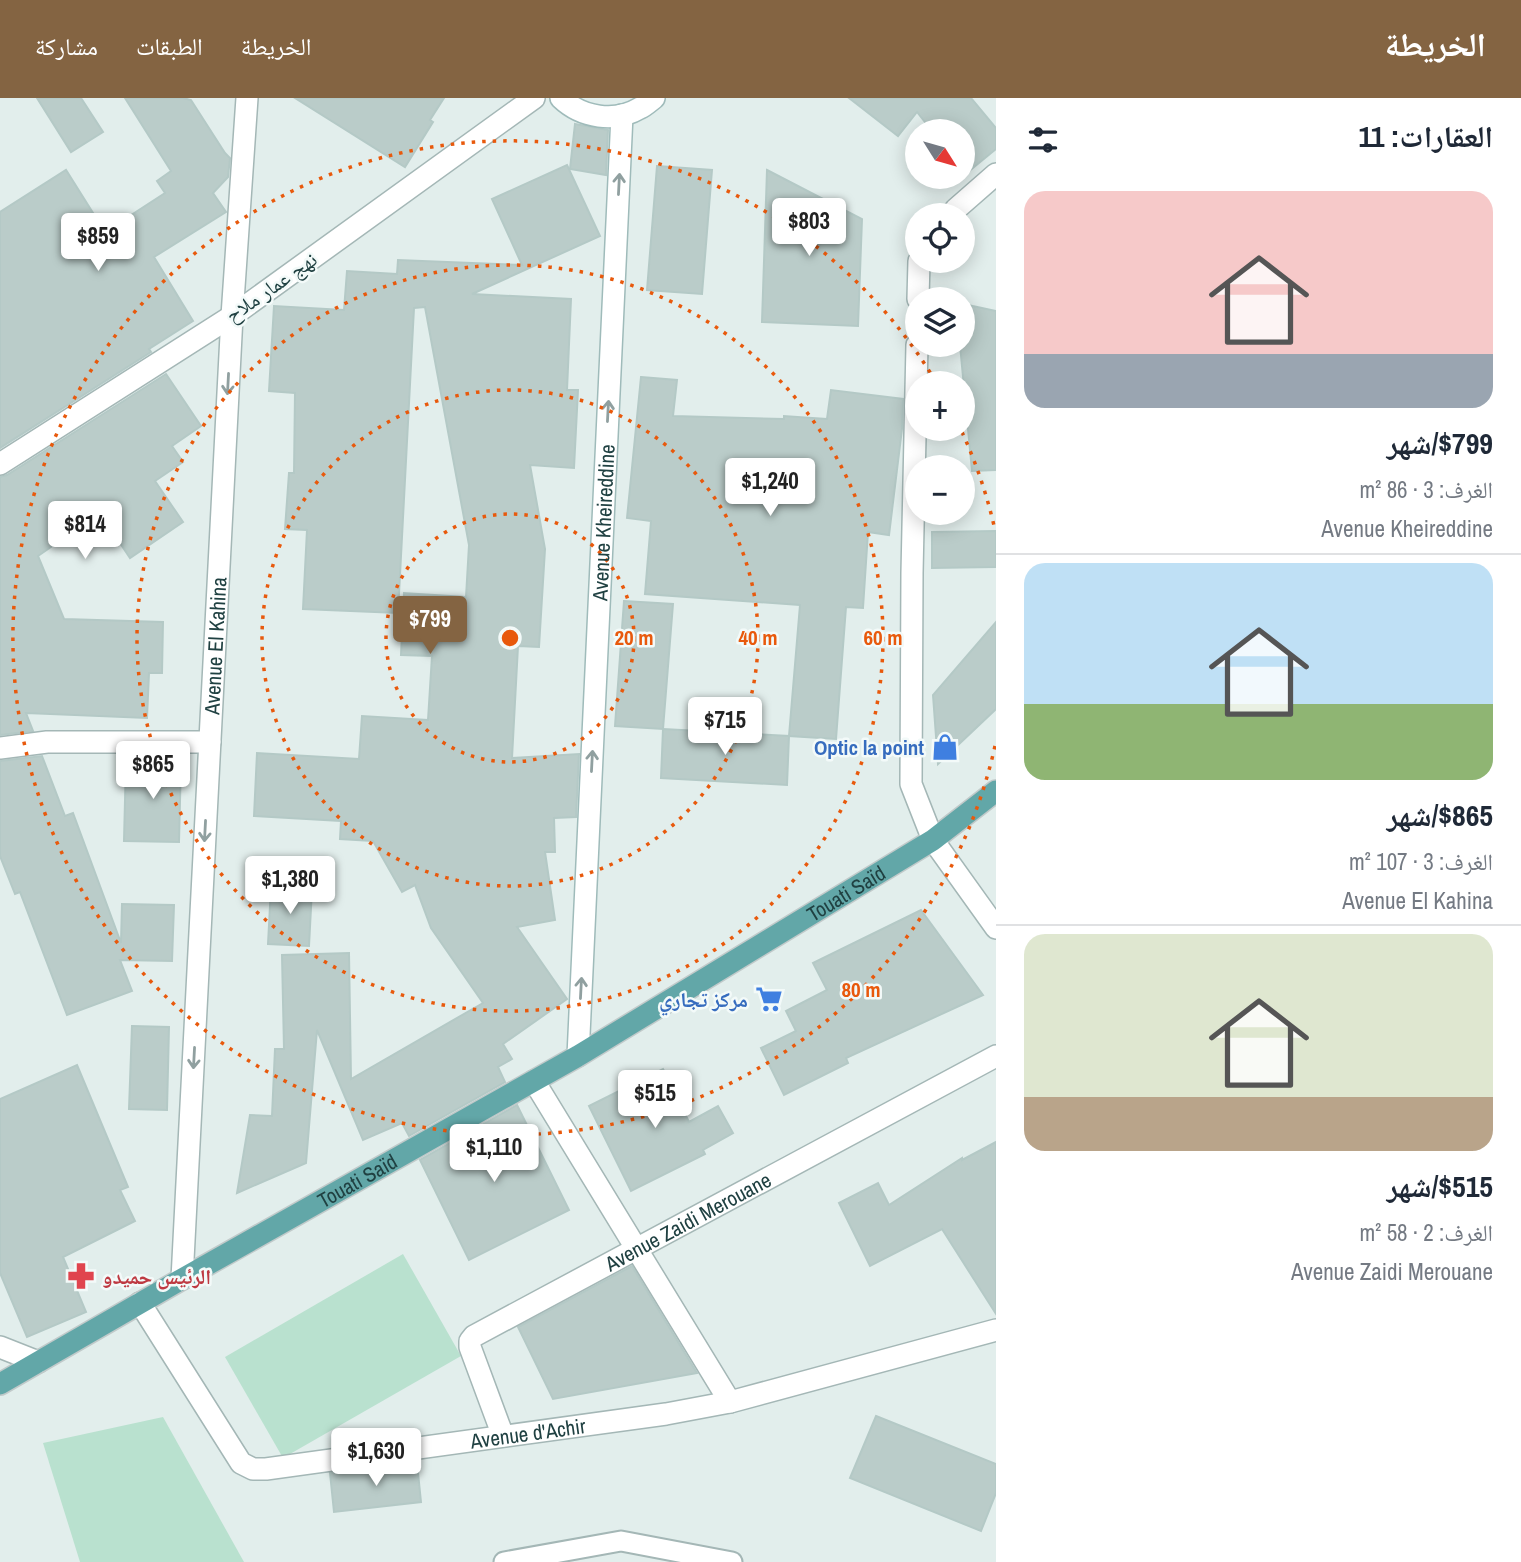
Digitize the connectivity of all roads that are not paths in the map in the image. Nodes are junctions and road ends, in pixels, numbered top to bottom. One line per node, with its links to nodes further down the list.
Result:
1 (247, 98): 8 (street, Avenue El Kahina)
2 (534, 98): 8 (street, نهج عمار ملاح)
3 (561, 98): 5 (street)
4 (654, 98): 5 (street)
5 (622, 115): 16 (street, Avenue Kheireddine, one-way to 5)
6 (996, 174): 7 (street)
7 (964, 203)
8 (232, 316): 10 (street, نهج عمار ملاح); 11 (street, Avenue El Kahina, one-way to 11)
9 (917, 357): 14 (street)
10 (0, 464)
11 (210, 742): 12 (street); 20 (street, Avenue El Kahina, one-way to 20)
12 (0, 748)
13 (996, 791): 14 (main road, Touati Saïd)
14 (933, 840): 15 (street); 16 (main road, Touati Saïd)
15 (996, 928)
16 (578, 1056): 18 (main road, Touati Saïd)
17 (996, 1056): 19 (street, Avenue Zaidi Merouane)
18 (534, 1081): 19 (street); 20 (main road, Touati Saïd)
19 (637, 1249): 26 (street); 27 (street, Avenue Zaidi Merouane)
20 (183, 1279): 21 (main road, Touati Saïd)
21 (140, 1303): 24 (main road, Touati Saïd); 27 (street, Avenue d'Achir)
22 (996, 1330): 26 (street, Avenue d'Achir)
23 (0, 1347): 24 (street)
24 (38, 1362): 25 (main road, Touati Saïd)
25 (0, 1384)
26 (730, 1402): 27 (street, Avenue d'Achir)
27 (503, 1436)
28 (504, 1562): 29 (lane)
29 (732, 1562)

